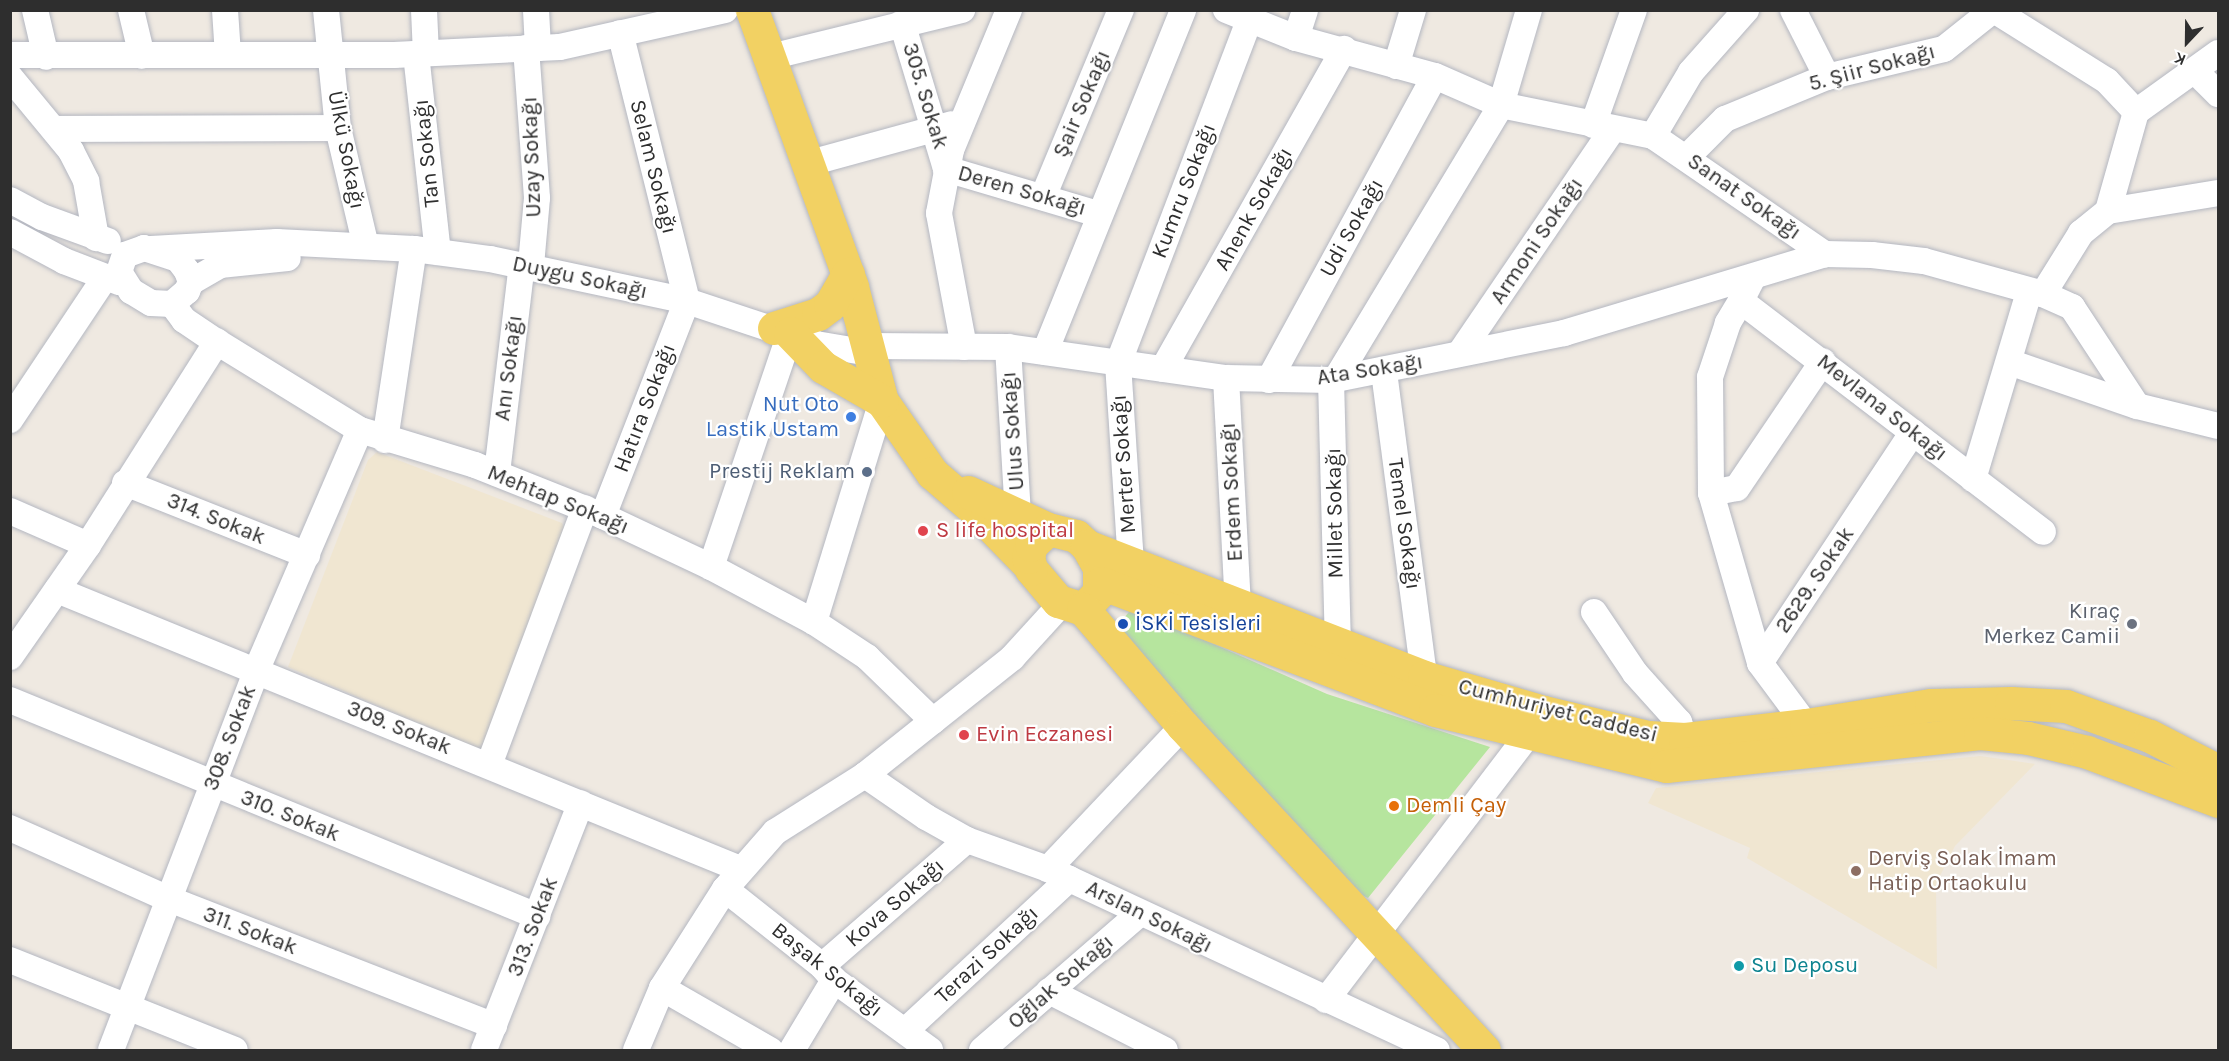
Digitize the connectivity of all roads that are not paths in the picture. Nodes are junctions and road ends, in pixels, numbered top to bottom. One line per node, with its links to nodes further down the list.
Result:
1 (35, 10): 33 (street)
2 (131, 10): 32 (street)
3 (225, 10): 31 (street)
4 (326, 10): 28 (street, Ülkü Sokağı)
5 (424, 10): 29 (street, Tan Sokağı)
6 (536, 10): 25 (street, Uzay Sokağı)
7 (725, 10): 23 (street)
8 (752, 10): 34 (main road)
9 (963, 10): 22 (street)
10 (1009, 10): 43 (street)
11 (1121, 10): 53 (street, Şair Sokağı)
12 (1183, 10): 56 (street)
13 (1226, 10): 21 (street, Sanat Sokağı)
14 (1305, 10): 24 (street)
15 (1413, 10): 35 (street)
16 (1529, 10): 41 (street)
17 (1634, 10): 44 (street, Armoni Sokağı)
18 (1746, 10): 48 (street)
19 (1793, 10): 38 (street)
20 (2000, 12): 38 (street, 5. Şiir Sokağı); 42 (street)
21 (1250, 19): 24 (street, Sanat Sokağı); 81 (street, Kumru Sokağı)
22 (902, 23): 34 (street); 46 (street, 305. Sokak)
23 (620, 33): 25 (street); 69 (street, Selam Sokağı)
24 (1296, 38): 26 (street, Sanat Sokağı)
25 (532, 48): 29 (street); 63 (street, Uzay Sokağı)
26 (1344, 49): 35 (street, Sanat Sokağı); 82 (street, Ahenk Sokağı)
27 (2218, 53): 36 (street)
28 (329, 54): 29 (street); 31 (street); 45 (street, Ülkü Sokağı)
29 (421, 54): 61 (street, Tan Sokağı)
30 (10, 55): 33 (street)
31 (228, 55): 32 (street)
32 (142, 56): 33 (street)
33 (46, 57)
34 (770, 57): 50 (main road)
35 (1396, 66): 37 (street, Sanat Sokağı)
36 (2195, 71): 40 (street); 42 (street)
37 (1435, 76): 41 (street, Sanat Sokağı); 86 (street, Udi Sokağı)
38 (1827, 76): 49 (street, 5. Şiir Sokağı)
39 (10, 77): 47 (street)
40 (2218, 94)
41 (1501, 105): 44 (street, Sanat Sokağı); 85 (street)
42 (2136, 112): 55 (street)
43 (961, 122): 46 (street); 51 (street)
44 (1603, 127): 48 (street, Sanat Sokağı); 78 (street, Armoni Sokağı)
45 (338, 128): 47 (street); 59 (street, Ülkü Sokağı)
46 (937, 128): 50 (street); 51 (street, 305. Sokak)
47 (55, 129): 58 (street)
48 (1653, 136): 49 (street, Sanat Sokağı)
49 (1687, 157): 62 (street, Sanat Sokağı)
50 (806, 164): 64 (main road)
51 (946, 169): 53 (street, Deren Sokağı); 74 (street)
52 (2218, 194): 55 (street)
53 (1043, 197): 56 (street, Deren Sokağı)
54 (10, 200): 58 (street)
55 (2108, 211): 68 (street)
56 (1098, 214): 77 (street)
57 (10, 232): 66 (street)
58 (96, 238): 60 (street)
59 (366, 246): 60 (street); 61 (street, Duygu Sokağı); 67 (street)
60 (147, 249): 66 (street); 67 (street)
61 (426, 250): 63 (street, Duygu Sokağı); 93 (street, Tan Sokağı)
62 (1825, 254): 65 (street, Ata Sokağı); 68 (street, Sanat Sokağı)
63 (526, 265): 69 (street, Duygu Sokağı); 94 (street, Anı Sokağı)
64 (848, 274): 72 (main road); 75 (main road)
65 (1753, 277): 70 (street); 78 (street, Ata Sokağı)
66 (114, 281): 71 (street); 89 (street)
67 (191, 282): 71 (street)
68 (2036, 293): 80 (street); 88 (street, Sanat Sokağı)
69 (687, 301): 72 (street, Duygu Sokağı); 100 (street, Hatıra Sokağı)
70 (1741, 301): 79 (street, Mevlana Sokağı); 98 (street)
71 (172, 304): 73 (street, Mehtap Sokağı)
72 (782, 331): 75 (street, Duygu Sokağı); 87 (main road); 109 (street)
73 (217, 342): 91 (street, Mehtap Sokağı); 97 (street)
74 (964, 346): 75 (street, Ata Sokağı); 76 (street, Ata Sokağı)
75 (867, 347): 87 (main road)
76 (1008, 347): 77 (street, Ata Sokağı); 101 (street, Ulus Sokağı)
77 (1045, 352): 81 (street, Ata Sokağı)
78 (1460, 353): 83 (street, Ata Sokağı)
79 (1823, 361): 92 (street, Mevlana Sokağı); 98 (street)
80 (2009, 362): 88 (street); 96 (street)
81 (1118, 363): 82 (street, Ata Sokağı); 107 (street, Merter Sokağı)
82 (1163, 369): 84 (street, Ata Sokağı)
83 (1384, 372): 85 (street, Ata Sokağı); 119 (street, Temel Sokağı)
84 (1226, 378): 86 (street, Ata Sokağı); 112 (street, Erdem Sokağı)
85 (1334, 379): 86 (street, Ata Sokağı); 115 (street, Millet Sokağı)
86 (1269, 380)
87 (882, 401): 95 (main road); 114 (street)
88 (2138, 406): 90 (street)
89 (10, 420)
90 (2218, 426)
91 (360, 430): 93 (street, Mehtap Sokağı); 106 (street, 308. Sokak)
92 (1913, 432): 96 (street, Mevlana Sokağı); 117 (street, 2629. Sokak)
93 (385, 440): 94 (street, Mehtap Sokağı)
94 (497, 473): 100 (street, Mehtap Sokağı)
95 (932, 473): 101 (main road); 108 (main road)
96 (1973, 479): 103 (street, Mevlana Sokağı)
97 (125, 483): 104 (street); 106 (street, 314. Sokak)
98 (1711, 493): 117 (street)
99 (10, 511): 104 (street)
100 (594, 512): 109 (street, Mehtap Sokağı); 126 (street, Hatıra Sokağı)
101 (1018, 514): 102 (main road)
102 (1048, 529): 105 (main road); 108 (main road)
103 (2043, 532)
104 (88, 545): 110 (street)
105 (1088, 546): 107 (main road, Cumhuriyet Caddesi); 111 (main road)
106 (307, 555): 118 (street, 308. Sokak)
107 (1131, 564): 112 (main road, Cumhuriyet Caddesi)
108 (1030, 566): 111 (main road)
109 (711, 567): 114 (street, Mehtap Sokağı)
110 (57, 590): 116 (street); 118 (street, 309. Sokak)
111 (1082, 598): 121 (street); 123 (main road); 124 (main road, Cumhuriyet Caddesi)
112 (1238, 607): 115 (main road, Cumhuriyet Caddesi)
113 (1594, 612): 125 (street)
114 (814, 622): 121 (street, Mehtap Sokağı)
115 (1338, 645): 119 (main road, Cumhuriyet Caddesi)
116 (10, 657)
117 (1760, 663): 122 (street)
118 (257, 669): 126 (street, 309. Sokak); 129 (street, 308. Sokak)
119 (1424, 677): 125 (main road, Cumhuriyet Caddesi)
120 (10, 700): 129 (street, 310. Sokak)
121 (933, 721): 128 (street)
122 (1806, 725): 125 (main road, Cumhuriyet Caddesi); 127 (main road, Cumhuriyet Caddesi)
123 (1183, 726): 134 (street, Terazi Sokağı); 139 (main road)
124 (1528, 735): 130 (main road, Cumhuriyet Caddesi); 139 (street)
125 (1685, 739)
126 (489, 765): 131 (street, 309. Sokak)
127 (2218, 771)
128 (865, 775): 133 (street, Arslan Sokağı); 135 (street)
129 (213, 784): 136 (street, 308. Sokak); 138 (street, 310. Sokak)
130 (2218, 801)
131 (581, 803): 135 (street, 309. Sokak); 138 (street, 313. Sokak)
132 (10, 828): 136 (street, 311. Sokak)
133 (967, 840): 134 (street, Arslan Sokağı); 141 (street, Kova Sokağı)
134 (1058, 874): 137 (street, Arslan Sokağı); 147 (street, Terazi Sokağı)
135 (732, 879): 141 (street, Başak Sokağı); 142 (street)
136 (169, 899): 145 (street, 308. Sokak); 146 (street, 311. Sokak)
137 (1140, 913): 143 (street, Oğlak Sokağı); 144 (street, Arslan Sokağı)
138 (537, 916): 146 (street, 313. Sokak)
139 (1375, 932): 144 (street); 158 (main road)
140 (10, 960): 145 (street)
141 (828, 973): 147 (street, Başak Sokağı); 153 (street, Kova Sokağı)
142 (662, 988): 151 (street); 152 (street)
143 (1049, 991): 155 (street, Oğlak Sokağı); 156 (street)
144 (1326, 1000): 157 (street, Arslan Sokağı)
145 (127, 1008): 148 (street, 308. Sokak); 149 (street)
146 (494, 1026): 150 (street, 313. Sokak)
147 (906, 1031): 154 (street, Başak Sokağı)
148 (111, 1050)
149 (235, 1050)
150 (484, 1050)
151 (636, 1050)
152 (770, 1050)
153 (792, 1050)
154 (930, 1050)
155 (982, 1050)
156 (1165, 1050)
157 (1437, 1050)
158 (1484, 1050)

